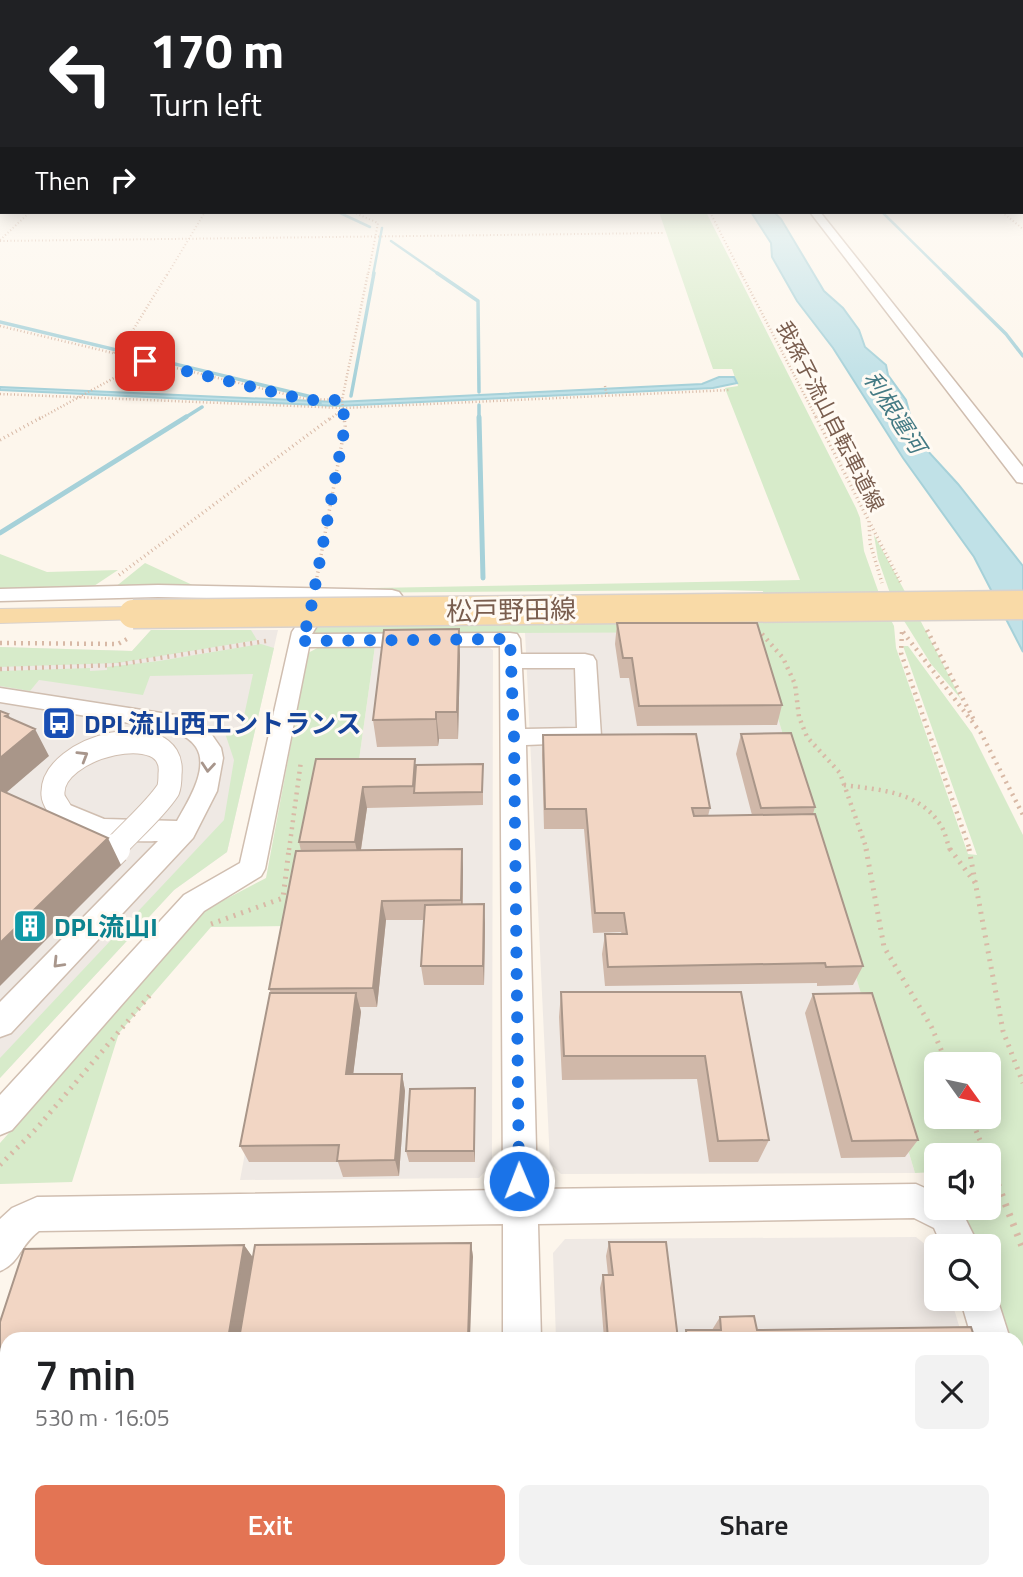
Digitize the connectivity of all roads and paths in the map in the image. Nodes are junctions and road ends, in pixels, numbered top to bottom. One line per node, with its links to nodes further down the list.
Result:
1 (190, 236): 6 (path)
2 (519, 236): 5 (path)
3 (722, 236): 19 (path, 我孫子流山自転車道線)
4 (833, 236): 18 (street)
5 (375, 238): 6 (path); 16 (path)
6 (188, 239): 7 (path); 9 (path)
7 (0, 241)
8 (0, 326): 9 (path)
9 (114, 353): 10 (path)
10 (145, 361): 15 (path); 16 (path)
11 (605, 386): 14 (path)
12 (730, 390): 14 (path)
13 (0, 394): 15 (path)
14 (607, 396): 16 (path)
15 (78, 398): 16 (path); 17 (path)
16 (343, 404): 20 (path); 22 (path)
17 (0, 440)
18 (1023, 478)
19 (882, 585)
20 (99, 592): 21 (street); 22 (street)
21 (0, 595)
22 (313, 596): 23 (street); 28 (street)
23 (392, 596)
24 (1023, 605): 25 (main road, 松戸野田線, bridge)
25 (0, 616)
26 (758, 628): 33 (path)
27 (272, 641): 30 (path)
28 (300, 641): 29 (street); 41 (street)
29 (510, 650): 32 (street); 32 (street)
30 (0, 669)
31 (0, 695): 35 (street, one-way to 35)
32 (514, 737): 43 (street)
33 (844, 785): 37 (path); 39 (path)
34 (1023, 816): 37 (path)
35 (184, 831): 36 (street, one-way to 36, bridge); 38 (street, one-way to 38)
36 (86, 877)
37 (977, 884): 40 (path)
38 (0, 1023)
39 (942, 1052)
40 (1023, 1083)
41 (0, 1119)
42 (1001, 1192): 45 (path)
43 (519, 1208): 44 (street); 46 (street); 48 (street)
44 (955, 1234)
45 (1023, 1249)
46 (0, 1253)
47 (982, 1311): 49 (street)
48 (522, 1332)
49 (989, 1332)

